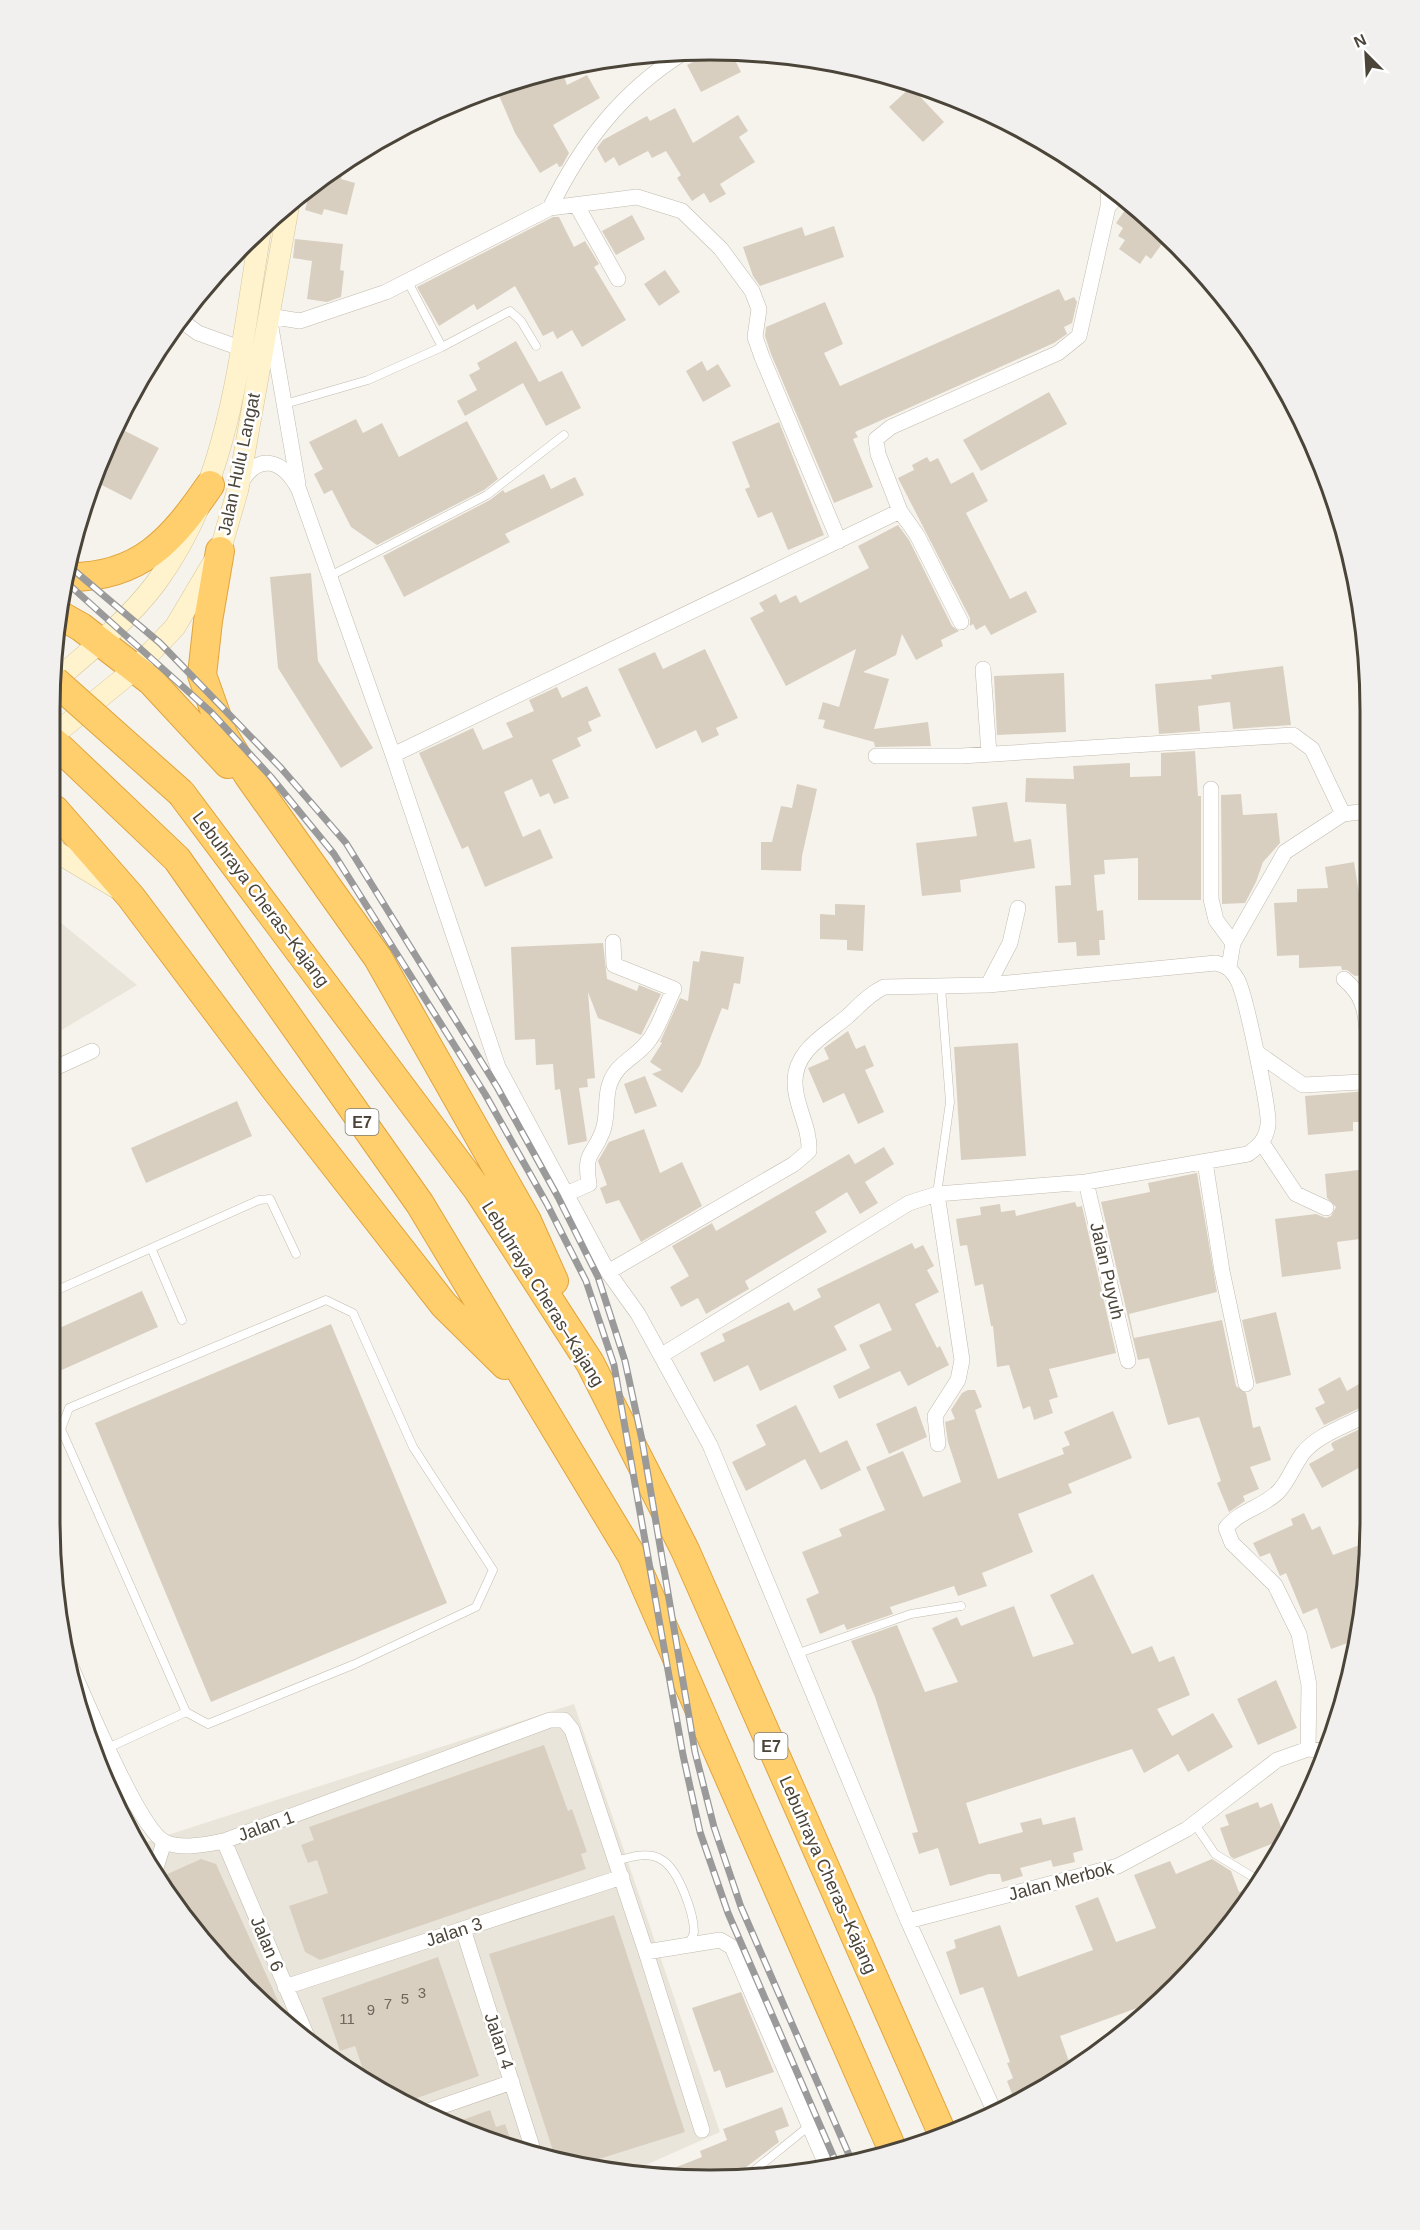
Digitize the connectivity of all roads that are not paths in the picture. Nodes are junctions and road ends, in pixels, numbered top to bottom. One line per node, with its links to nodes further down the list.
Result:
1 (670, 61): 6 (street)
2 (1108, 196): 5 (street)
3 (1114, 200): 5 (street)
4 (577, 206): 6 (street); 9 (street); 24 (street)
5 (1108, 207): 23 (street)
6 (550, 208): 10 (street)
7 (287, 216): 11 (main road, Jalan Hulu Langat)
8 (259, 242): 17 (main road, Jalan Hulu Langat)
9 (618, 279)
10 (408, 282): 11 (street); 16 (lane)
11 (269, 316): 18 (street); 21 (main road, Jalan Hulu Langat)
12 (186, 325): 14 (street)
13 (184, 329): 14 (street)
14 (198, 333): 17 (street)
15 (536, 346): 16 (lane)
16 (442, 347): 18 (lane)
17 (240, 348): 20 (main road, Jalan Hulu Langat)
18 (285, 404): 22 (street)
19 (564, 435): 27 (lane)
20 (210, 485): 26 (highway); 30 (main road, Jalan Hulu Langat)
21 (238, 489): 22 (street); 25 (main road, Jalan Hulu Langat)
22 (299, 490): 27 (street)
23 (900, 511): 24 (street); 29 (street)
24 (839, 541): 38 (street)
25 (220, 551): 31 (main road, Jalan Hulu Langat); 44 (highway)
26 (74, 576)
27 (330, 576): 38 (street)
28 (67, 620): 30 (highway)
29 (961, 622)
30 (101, 642): 31 (highway); 33 (main road, Jalan Hulu Langat)
31 (135, 669): 35 (main road, Jalan Hulu Langat); 44 (highway)
32 (983, 669): 37 (street)
33 (61, 676)
34 (61, 686): 72 (highway, Lebuhraya Cheras–Kajang / E7, bridge)
35 (60, 730)
36 (60, 748): 74 (highway, E7)
37 (989, 754): 39 (street); 42 (street)
38 (393, 755): 62 (street)
39 (876, 756)
40 (1211, 789): 49 (street)
41 (1360, 811): 42 (street)
42 (1343, 814): 49 (street)
43 (60, 816): 46 (highway)
44 (283, 824): 72 (highway)
45 (60, 854): 46 (main road)
46 (131, 897): 74 (highway)
47 (1018, 908): 52 (street)
48 (613, 942): 62 (street)
49 (1233, 943): 50 (street)
50 (1228, 967): 52 (street); 56 (street)
51 (1344, 979): 54 (street)
52 (988, 985): 53 (street)
53 (941, 987): 63 (lane); 67 (street)
54 (1360, 996)
55 (92, 1051): 57 (street)
56 (1256, 1052): 58 (street); 59 (street)
57 (60, 1066)
58 (1360, 1082)
59 (1262, 1143): 60 (street); 64 (street)
60 (1205, 1162): 61 (street); 73 (street)
61 (1086, 1182): 63 (street); 71 (street, Jalan Puyuh)
62 (566, 1194): 67 (street)
63 (937, 1194): 70 (street); 76 (street)
64 (1326, 1208)
65 (152, 1250): 66 (lane); 68 (lane); 69 (lane)
66 (296, 1254)
67 (608, 1272): 70 (street)
68 (60, 1289)
69 (182, 1320)
70 (662, 1355): 78 (street)
71 (1128, 1361)
72 (590, 1363): 102 (highway, Lebuhraya Cheras–Kajang / E7)
73 (1246, 1384)
74 (534, 1394): 104 (highway, E7)
75 (1360, 1419): 82 (street)
76 (938, 1444)
77 (961, 1606): 78 (lane)
78 (796, 1654): 92 (street)
79 (186, 1712): 79 (lane); 81 (lane)
80 (95, 1732): 81 (street)
81 (108, 1748): 85 (street)
82 (1308, 1749): 83 (street, Jalan Merbok); 84 (street, Jalan Merbok)
83 (1318, 1750)
84 (1194, 1823): 91 (lane); 92 (street, Jalan Merbok)
85 (140, 1828): 86 (street)
86 (164, 1842): 87 (street, Jalan 1); 89 (street)
87 (224, 1842): 88 (street, Jalan 1); 96 (street, Jalan 6)
88 (616, 1860): 90 (street); 94 (lane)
89 (158, 1862)
90 (622, 1877): 93 (street, Jalan 3); 95 (street)
91 (1253, 1877)
92 (908, 1921): 99 (street)
93 (463, 1929): 96 (street, Jalan 3); 98 (street, Jalan 4)
94 (687, 1947): 95 (street); 101 (street)
95 (646, 1952): 103 (street)
96 (285, 1987): 97 (street, Jalan 6)
97 (301, 2025)
98 (512, 2082): 100 (street); 105 (street, Jalan 4)
99 (992, 2106)
100 (435, 2109)
101 (809, 2127): 106 (street); 107 (lane)
102 (940, 2128)
103 (702, 2130)
104 (890, 2144)
105 (531, 2145)
106 (824, 2160)
107 (755, 2169)

